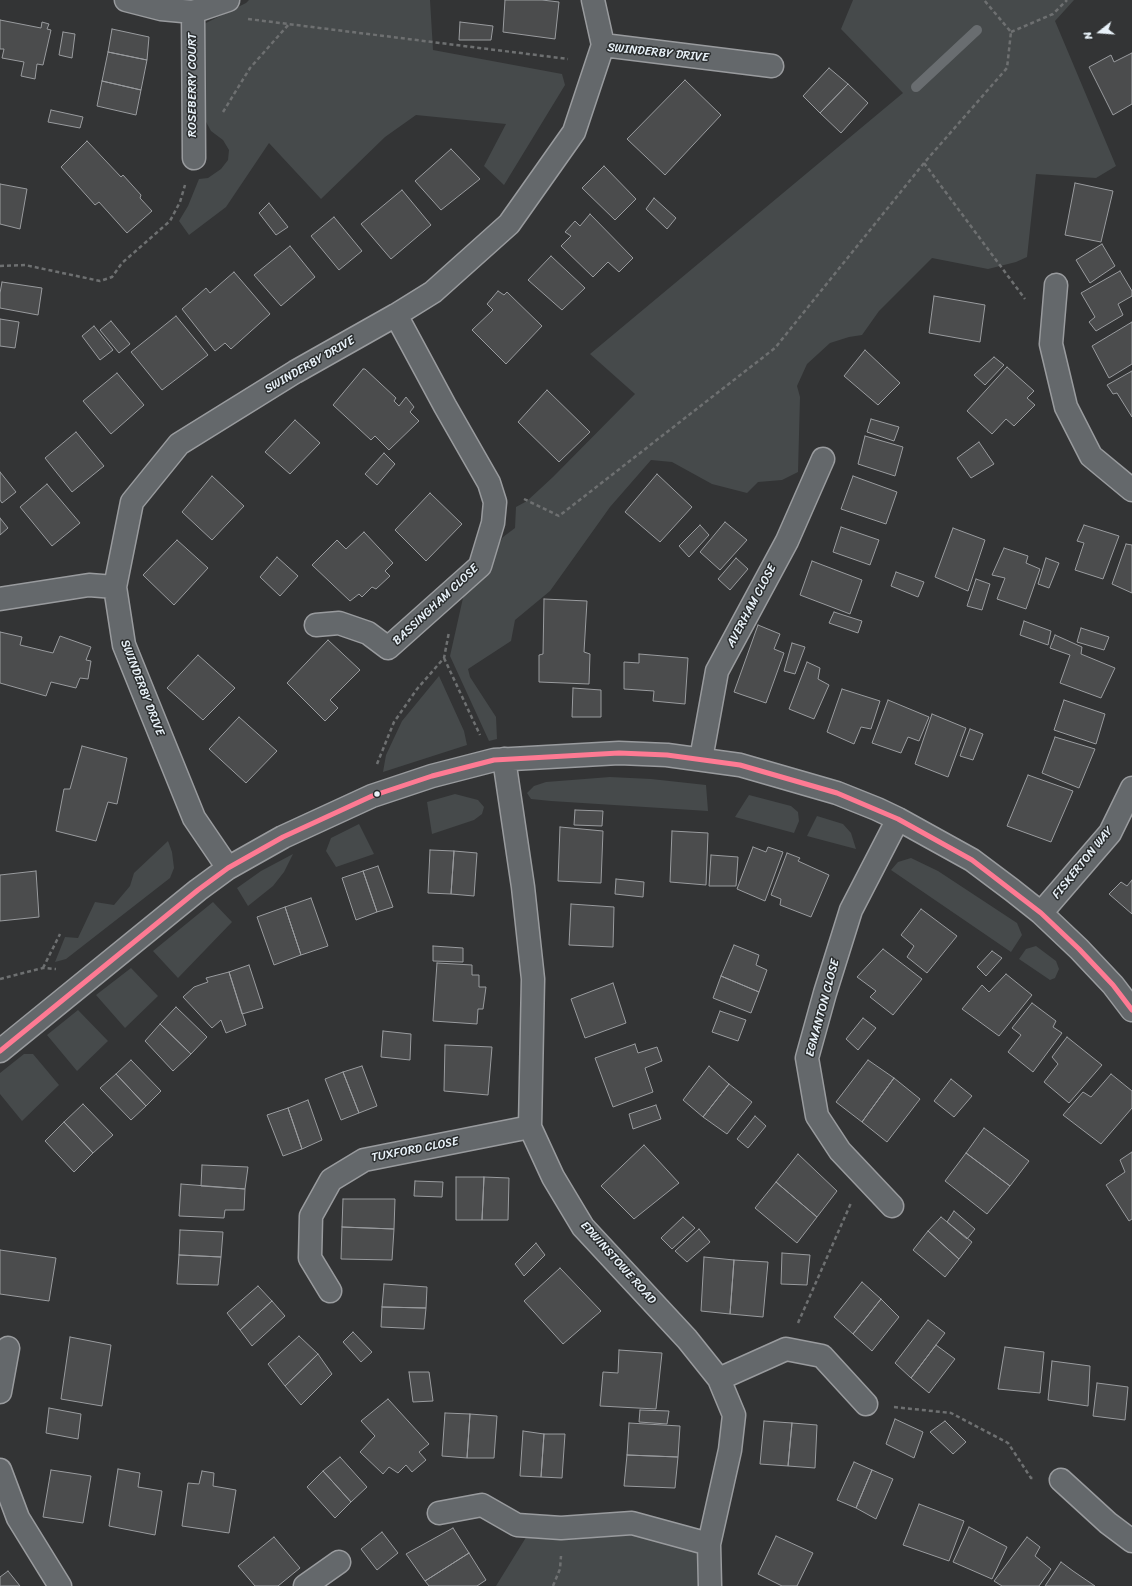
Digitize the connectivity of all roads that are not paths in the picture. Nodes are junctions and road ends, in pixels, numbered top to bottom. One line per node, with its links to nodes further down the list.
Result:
1 (126, 0): 4 (street)
2 (228, 0): 4 (street)
3 (593, 0): 5 (street)
4 (193, 12): 7 (street, ROSEBERRY COURT)
5 (603, 45): 6 (street, SWINDERBY DRIVE); 9 (street, SWINDERBY DRIVE)
6 (772, 66)
7 (194, 158)
8 (1056, 285): 11 (street)
9 (396, 315): 12 (street, SWINDERBY DRIVE); 14 (street, BASSINGHAM CLOSE)
10 (823, 459): 16 (street, AVERHAM CLOSE)
11 (1132, 490)
12 (115, 587): 13 (street); 19 (street, SWINDERBY DRIVE)
13 (0, 599)
14 (316, 625)
15 (499, 759): 16 (street); 19 (street); 23 (street, EDWINSTOWE ROAD)
16 (701, 759): 18 (street)
17 (1132, 788): 20 (street, FISKERTON WAY)
18 (898, 819): 20 (street); 24 (street, EGMANTON CLOSE)
19 (228, 868): 22 (street)
20 (1041, 913): 21 (street)
21 (1132, 1010)
22 (0, 1050)
23 (530, 1127): 25 (street, TUXFORD CLOSE); 27 (street, EDWINSTOWE ROAD)
24 (892, 1206)
25 (330, 1291)
26 (8, 1348): 28 (street)
27 (719, 1379): 29 (street); 34 (street, EDWINSTOWE ROAD)
28 (0, 1392)
29 (866, 1404)
30 (0, 1470): 36 (street)
31 (1061, 1480): 33 (street)
32 (439, 1514): 34 (street)
33 (1132, 1541)
34 (709, 1544): 38 (street, EDWINSTOWE ROAD)
35 (339, 1562): 37 (street)
36 (60, 1586)
37 (306, 1586)
38 (710, 1586)

